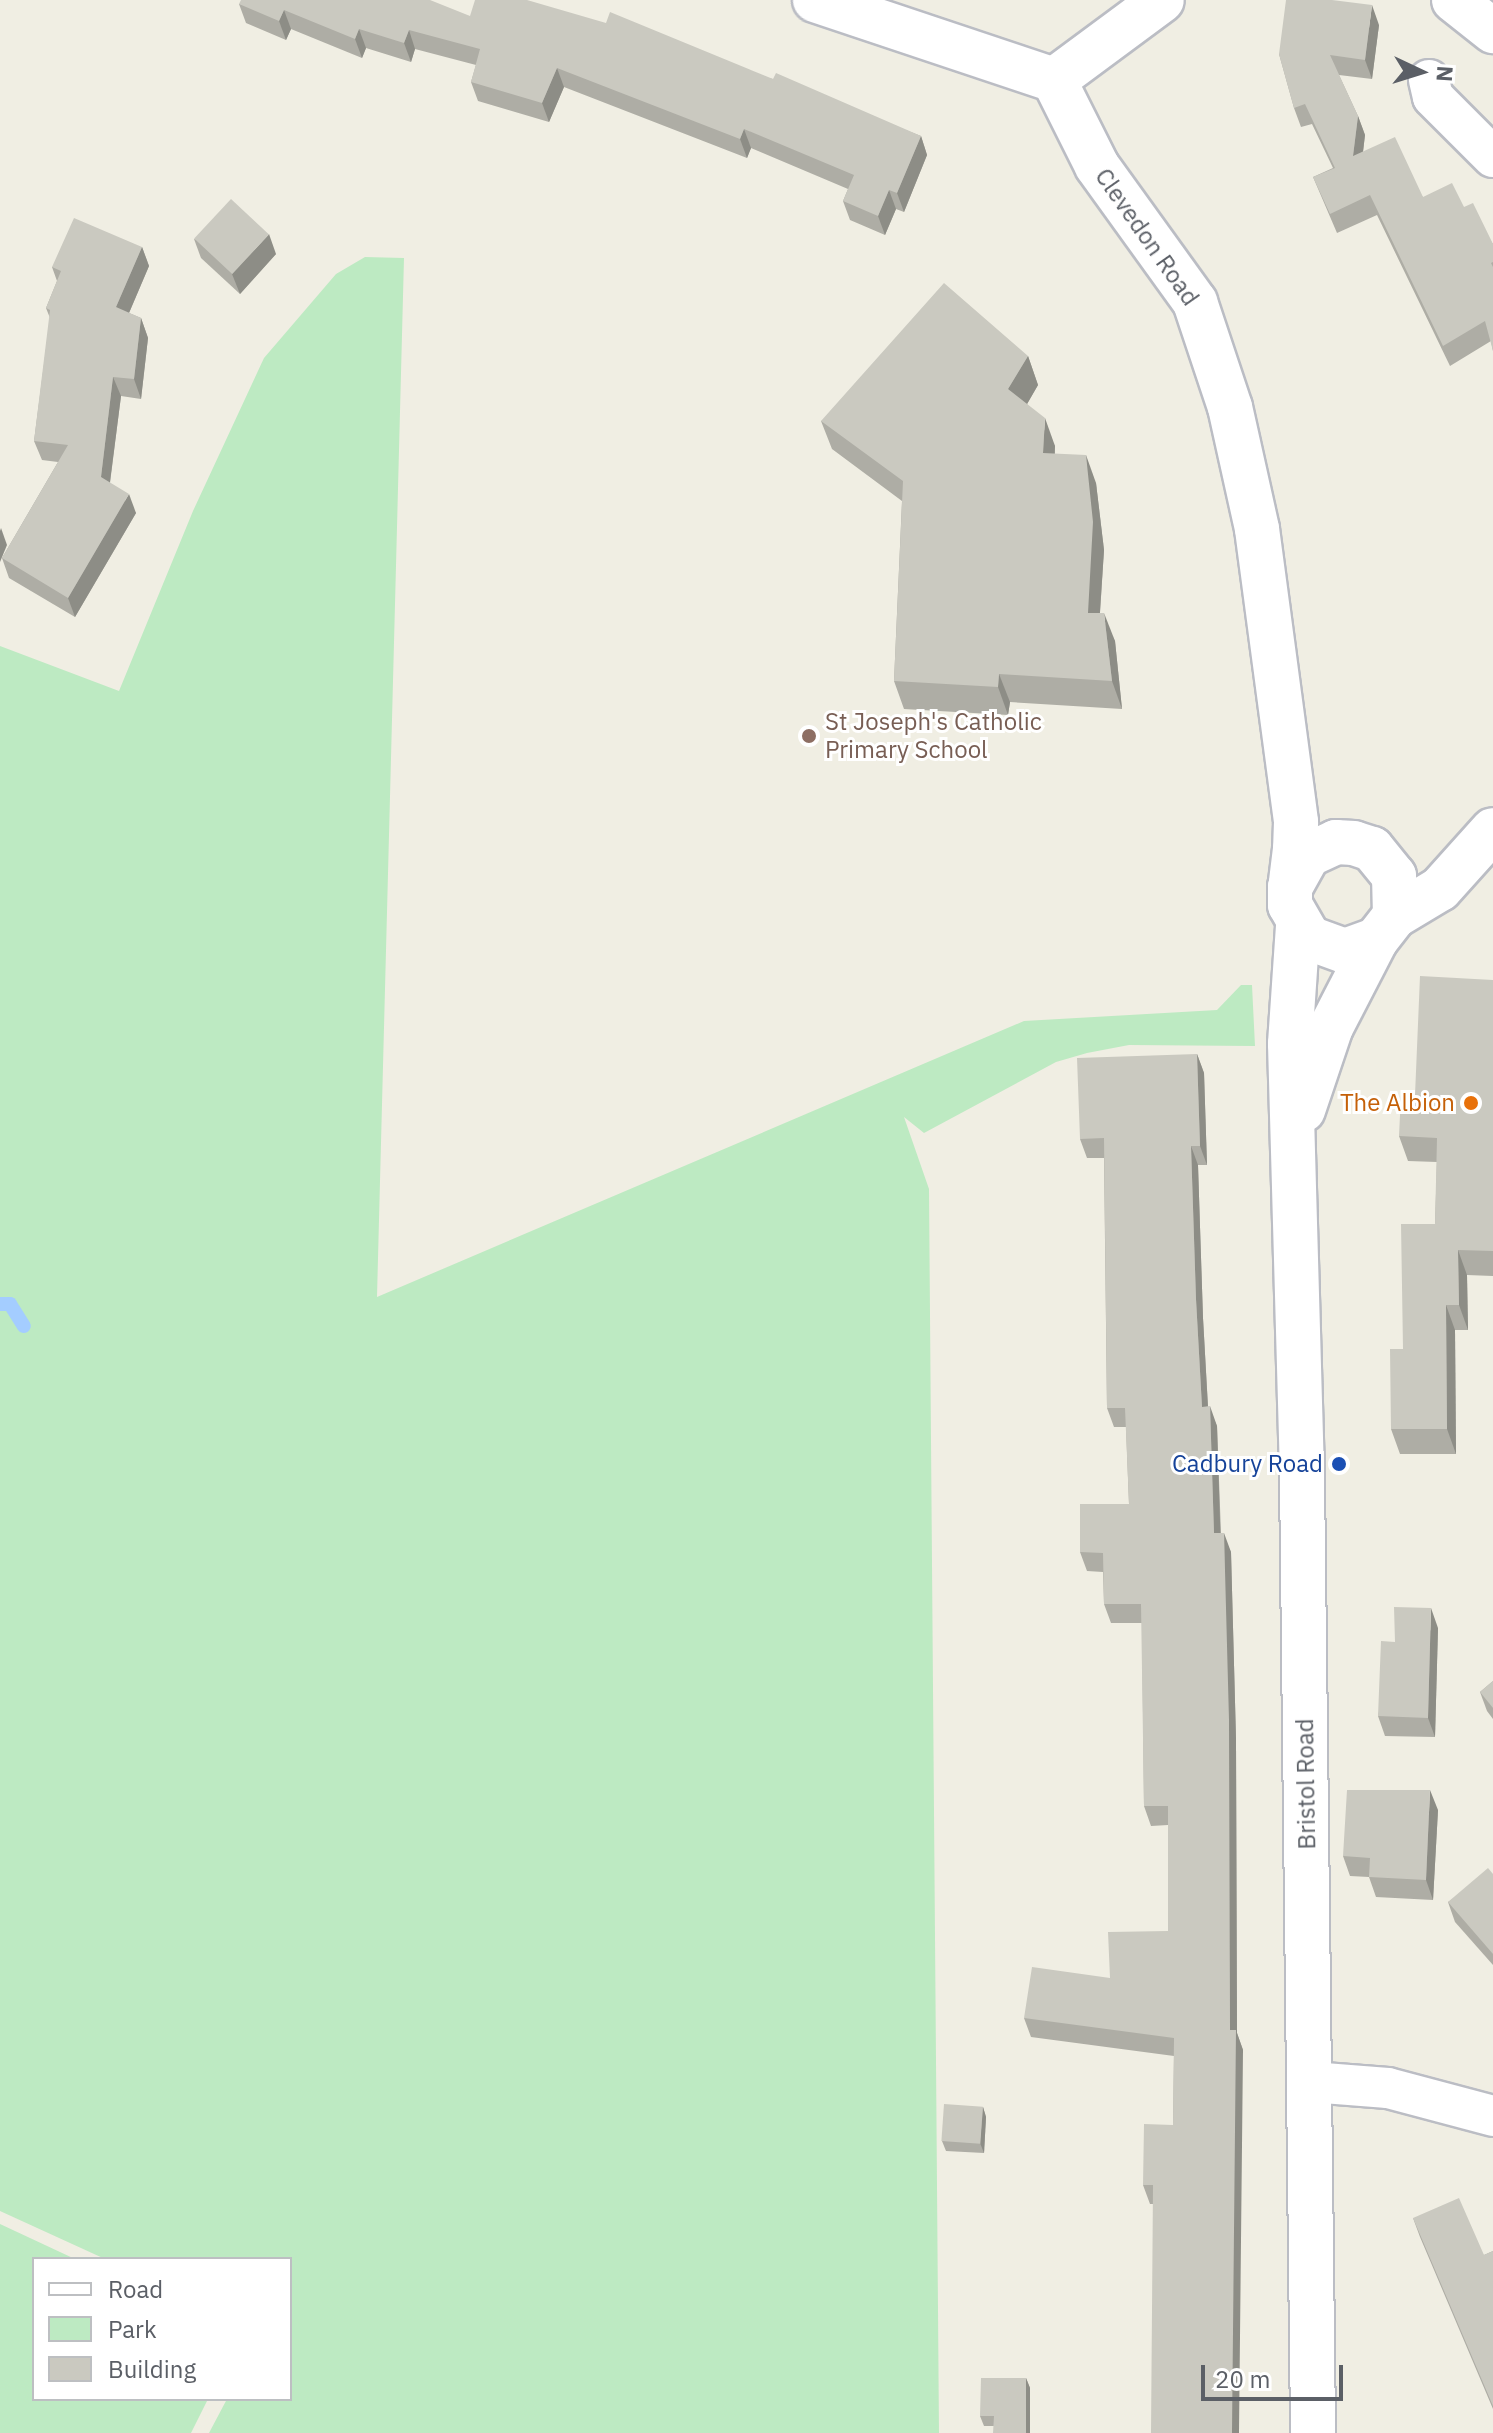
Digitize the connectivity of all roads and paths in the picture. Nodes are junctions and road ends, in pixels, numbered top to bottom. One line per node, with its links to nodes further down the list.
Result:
1 (815, 0): 5 (main road)
2 (1162, 0): 5 (main road)
3 (1454, 0): 4 (main road)
4 (1493, 31)
5 (1054, 80): 8 (main road, Clevedon Road)
6 (1429, 80): 7 (street)
7 (1493, 157)
8 (1285, 741): 10 (main road); 11 (main road, Clevedon Road)
9 (1493, 830): 12 (main road)
10 (1354, 843): 11 (main road); 12 (main road)
11 (1294, 906): 12 (main road); 13 (main road, Bristol Road)
12 (1385, 928): 13 (main road)
13 (1295, 1135): 14 (main road, Bristol Road)
14 (1311, 2082): 15 (street); 16 (main road, Bristol Road)
15 (1493, 2116)
16 (1313, 2433)

